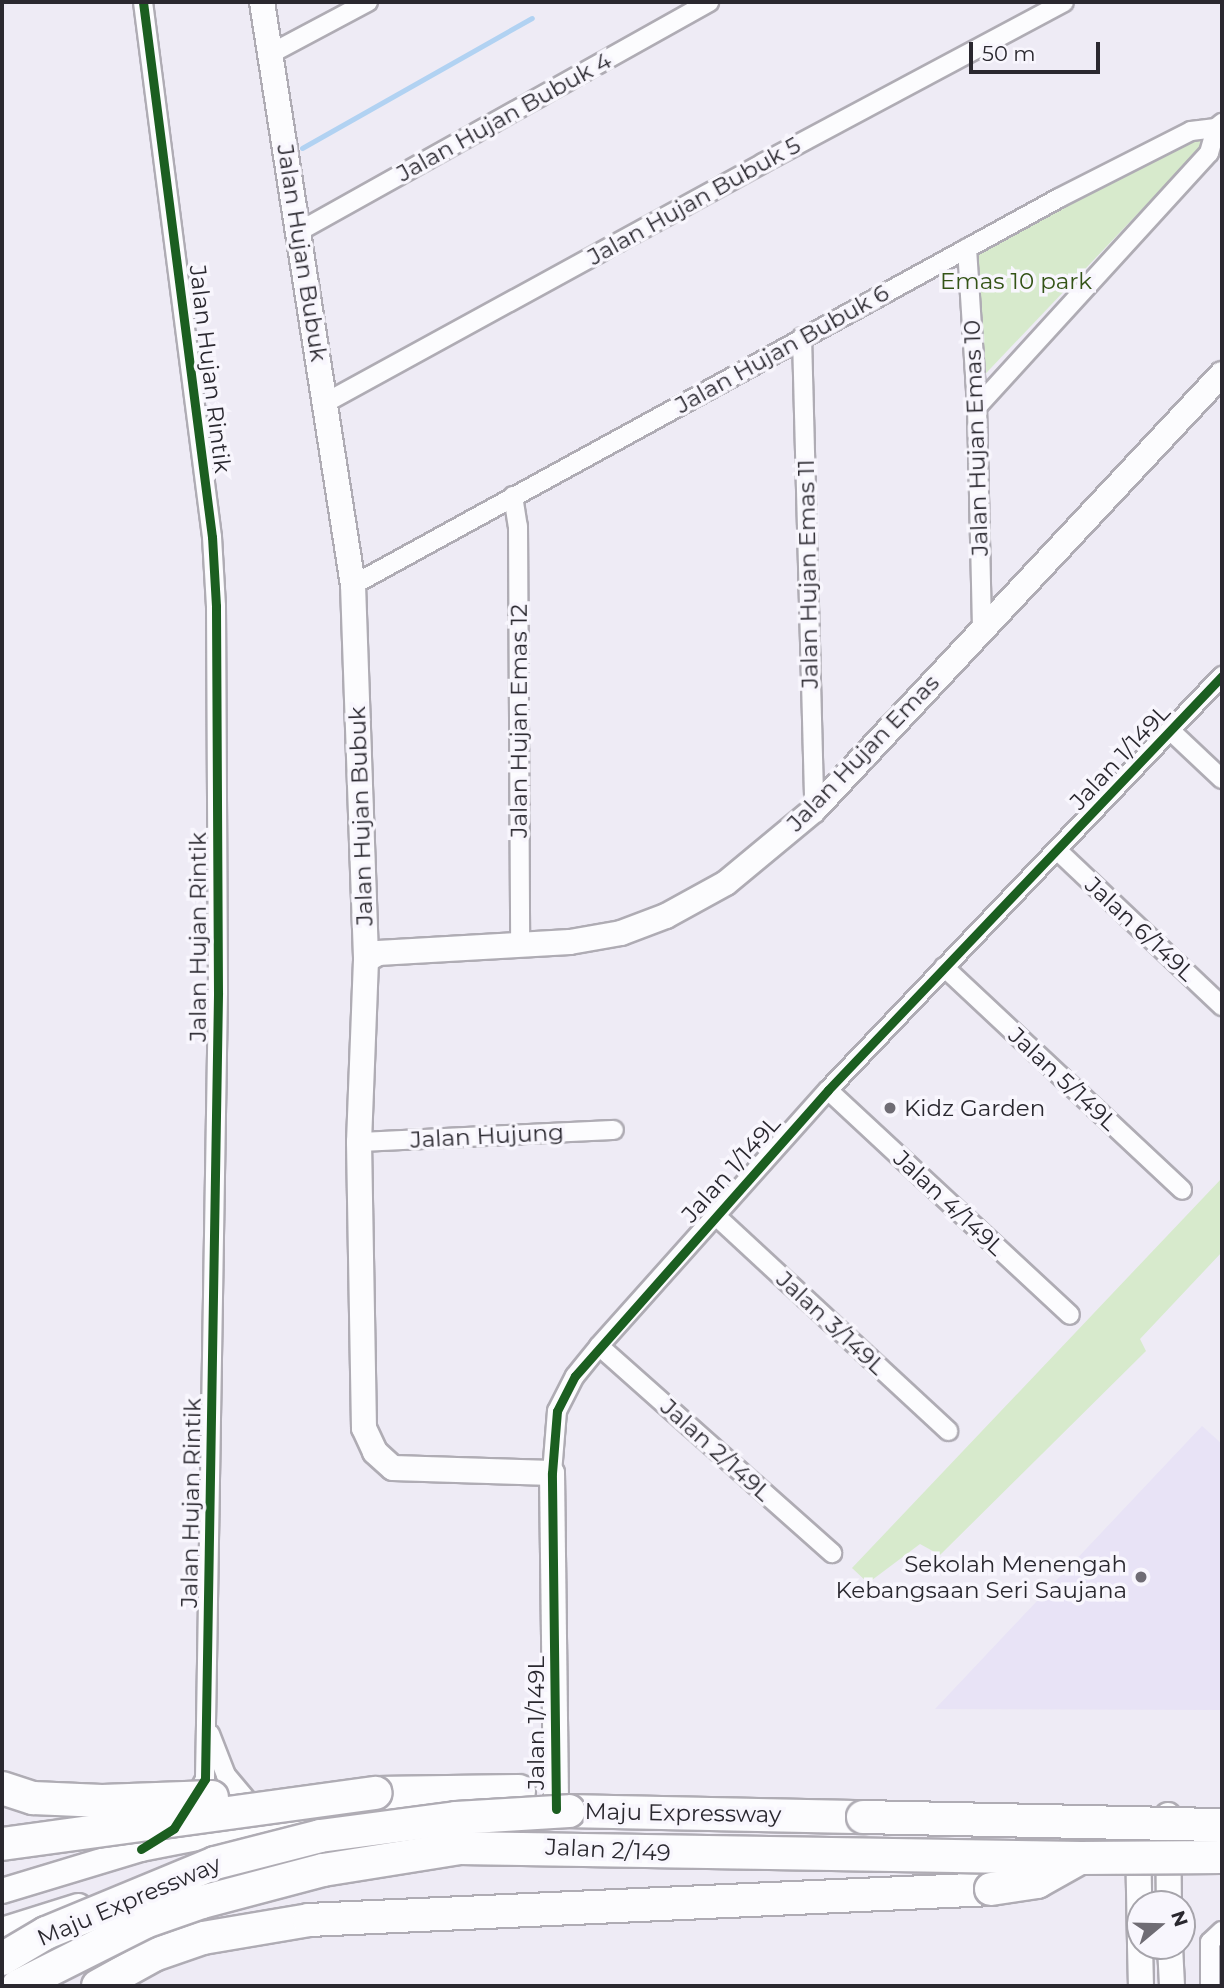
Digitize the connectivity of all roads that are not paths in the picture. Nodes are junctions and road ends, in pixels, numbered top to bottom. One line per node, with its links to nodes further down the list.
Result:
1 (143, 2): 36 (street, Jalan Hujan Rintik)
2 (262, 2): 6 (street, Jalan Hujan Bubuk)
3 (368, 2): 6 (street)
4 (709, 2): 8 (street, Jalan Hujan Bubuk 4)
5 (1064, 2): 12 (street, Jalan Hujan Bubuk 5)
6 (270, 54): 8 (street, Jalan Hujan Bubuk)
7 (1219, 126): 9 (street, Jalan Hujan Bubuk 6); 13 (street)
8 (298, 232): 12 (street, Jalan Hujan Bubuk)
9 (967, 248): 10 (street, Jalan Hujan Bubuk 6); 13 (street, Jalan Hujan Emas 10)
10 (803, 337): 14 (street, Jalan Hujan Bubuk 6); 20 (street, Jalan Hujan Emas 11)
11 (1222, 374): 16 (street, Jalan Hujan Emas)
12 (325, 403): 15 (street, Jalan Hujan Bubuk)
13 (977, 407): 16 (street, Jalan Hujan Emas 10)
14 (513, 496): 15 (street, Jalan Hujan Bubuk 6); 22 (street, Jalan Hujan Emas 12)
15 (354, 585): 23 (street, Jalan Hujan Bubuk)
16 (982, 629): 20 (street, Jalan Hujan Emas)
17 (1222, 676): 18 (street, Jalan 1/149L)
18 (1171, 730): 19 (street); 21 (street, Jalan 1/149L)
19 (1222, 779)
20 (814, 810): 22 (street, Jalan Hujan Emas)
21 (1058, 851): 24 (street, Jalan 1/149L); 25 (street, Jalan 6/149L)
22 (520, 946): 23 (street, Jalan Hujan Emas)
23 (366, 960): 28 (street, Jalan Hujan Bubuk)
24 (944, 967): 26 (street, Jalan 1/149L); 29 (street, Jalan 5/149L)
25 (1222, 1006)
26 (828, 1090): 30 (street, Jalan 1/149L); 31 (street, Jalan 4/149L)
27 (614, 1130): 28 (street, Jalan Hujung)
28 (359, 1142): 34 (street, Jalan Hujan Bubuk)
29 (1182, 1190)
30 (715, 1215): 32 (street, Jalan 1/149L); 33 (street, Jalan 3/149L)
31 (1070, 1315)
32 (599, 1346): 34 (street, Jalan 1/149L); 35 (street, Jalan 2/149L)
33 (948, 1430)
34 (552, 1473): 39 (street, Jalan 1/149L)
35 (832, 1553)
36 (206, 1724): 43 (street, Jalan Hujan Rintik); 46 (street, Jalan Hujan Rintik)
37 (2, 1788): 38 (highway, bridge)
38 (376, 1793): 39 (highway, bridge); 45 (highway, bridge)
39 (563, 1810): 40 (street, Jalan 2/149); 43 (street, Jalan 2/149); 44 (highway, Maju Expressway, bridge); 57 (highway, Maju Expressway, bridge)
40 (1139, 1814): 41 (street, Jalan 2/149); 49 (street)
41 (1168, 1815): 42 (street, Jalan 2/149); 50 (street)
42 (1222, 1816)
43 (279, 1822): 46 (street, Jalan 2/149)
44 (1222, 1825)
45 (2, 1844)
46 (141, 1849): 54 (street, Jalan 2/149)
47 (1222, 1857): 48 (highway, Maju Expressway, bridge)
48 (1081, 1858): 60 (highway, Maju Expressway, bridge); 61 (highway, bridge)
49 (1138, 1869): 50 (street, Jalan 2/149); 52 (street); 55 (street, Jalan 2/149)
50 (1168, 1870): 51 (street, Jalan 2/149); 53 (street)
51 (1222, 1872)
52 (1139, 1890)
53 (1169, 1890)
54 (2, 1891)
55 (2, 1930)
56 (1222, 1931): 64 (street)
57 (2, 1959)
58 (1140, 1960): 62 (street)
59 (1171, 1960): 63 (street)
60 (18, 1986)
61 (99, 1986)
62 (1141, 1986)
63 (1172, 1986)
64 (1210, 1986)

